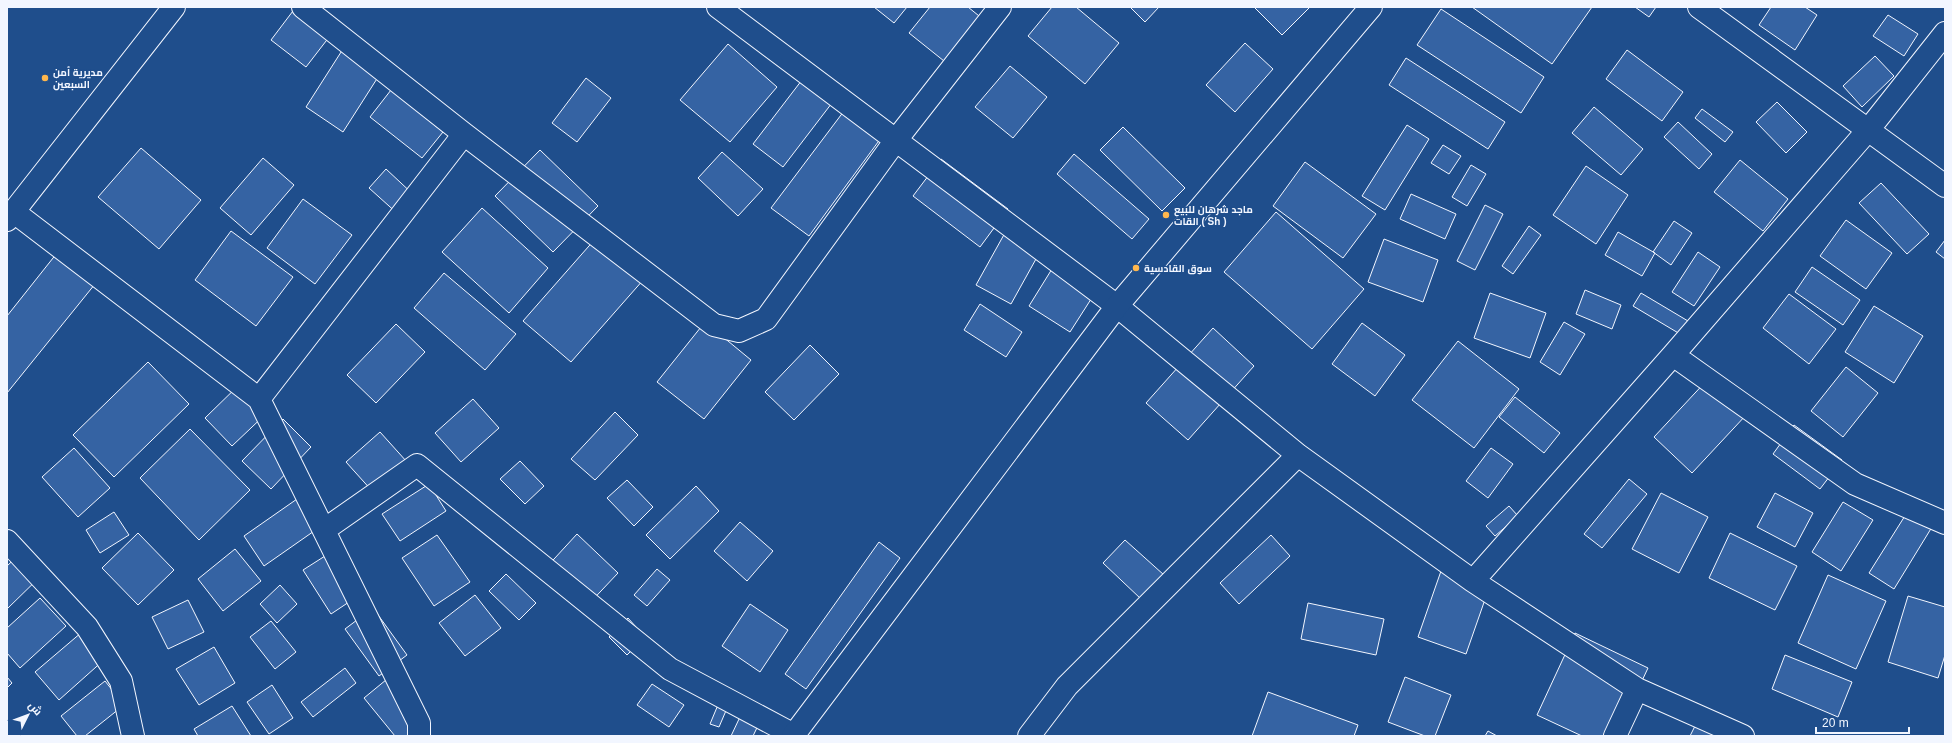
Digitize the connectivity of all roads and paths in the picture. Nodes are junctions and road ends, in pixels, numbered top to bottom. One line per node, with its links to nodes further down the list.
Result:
1 (174, 7): 12 (street)
2 (303, 7): 9 (street)
3 (718, 7): 10 (street)
4 (1000, 7): 10 (street)
5 (1371, 7): 13 (street)
6 (1699, 7): 8 (street)
7 (1945, 33): 8 (street)
8 (1869, 129): 11 (street); 14 (street)
9 (464, 134): 10 (street); 15 (street)
10 (896, 140): 13 (street)
11 (1945, 186)
12 (10, 216): 15 (street)
13 (1117, 306): 16 (street); 24 (street)
14 (1673, 355): 17 (street); 20 (street)
15 (259, 399): 18 (street)
16 (1298, 455): 20 (street); 25 (street)
17 (1945, 523)
18 (324, 530): 23 (street); 24 (street)
19 (7, 541): 22 (street)
20 (1473, 581): 21 (street)
21 (1637, 689): 26 (street); 27 (street)
22 (133, 736)
23 (418, 736)
24 (793, 736)
25 (1029, 736)
26 (1615, 736)
27 (1743, 736)

